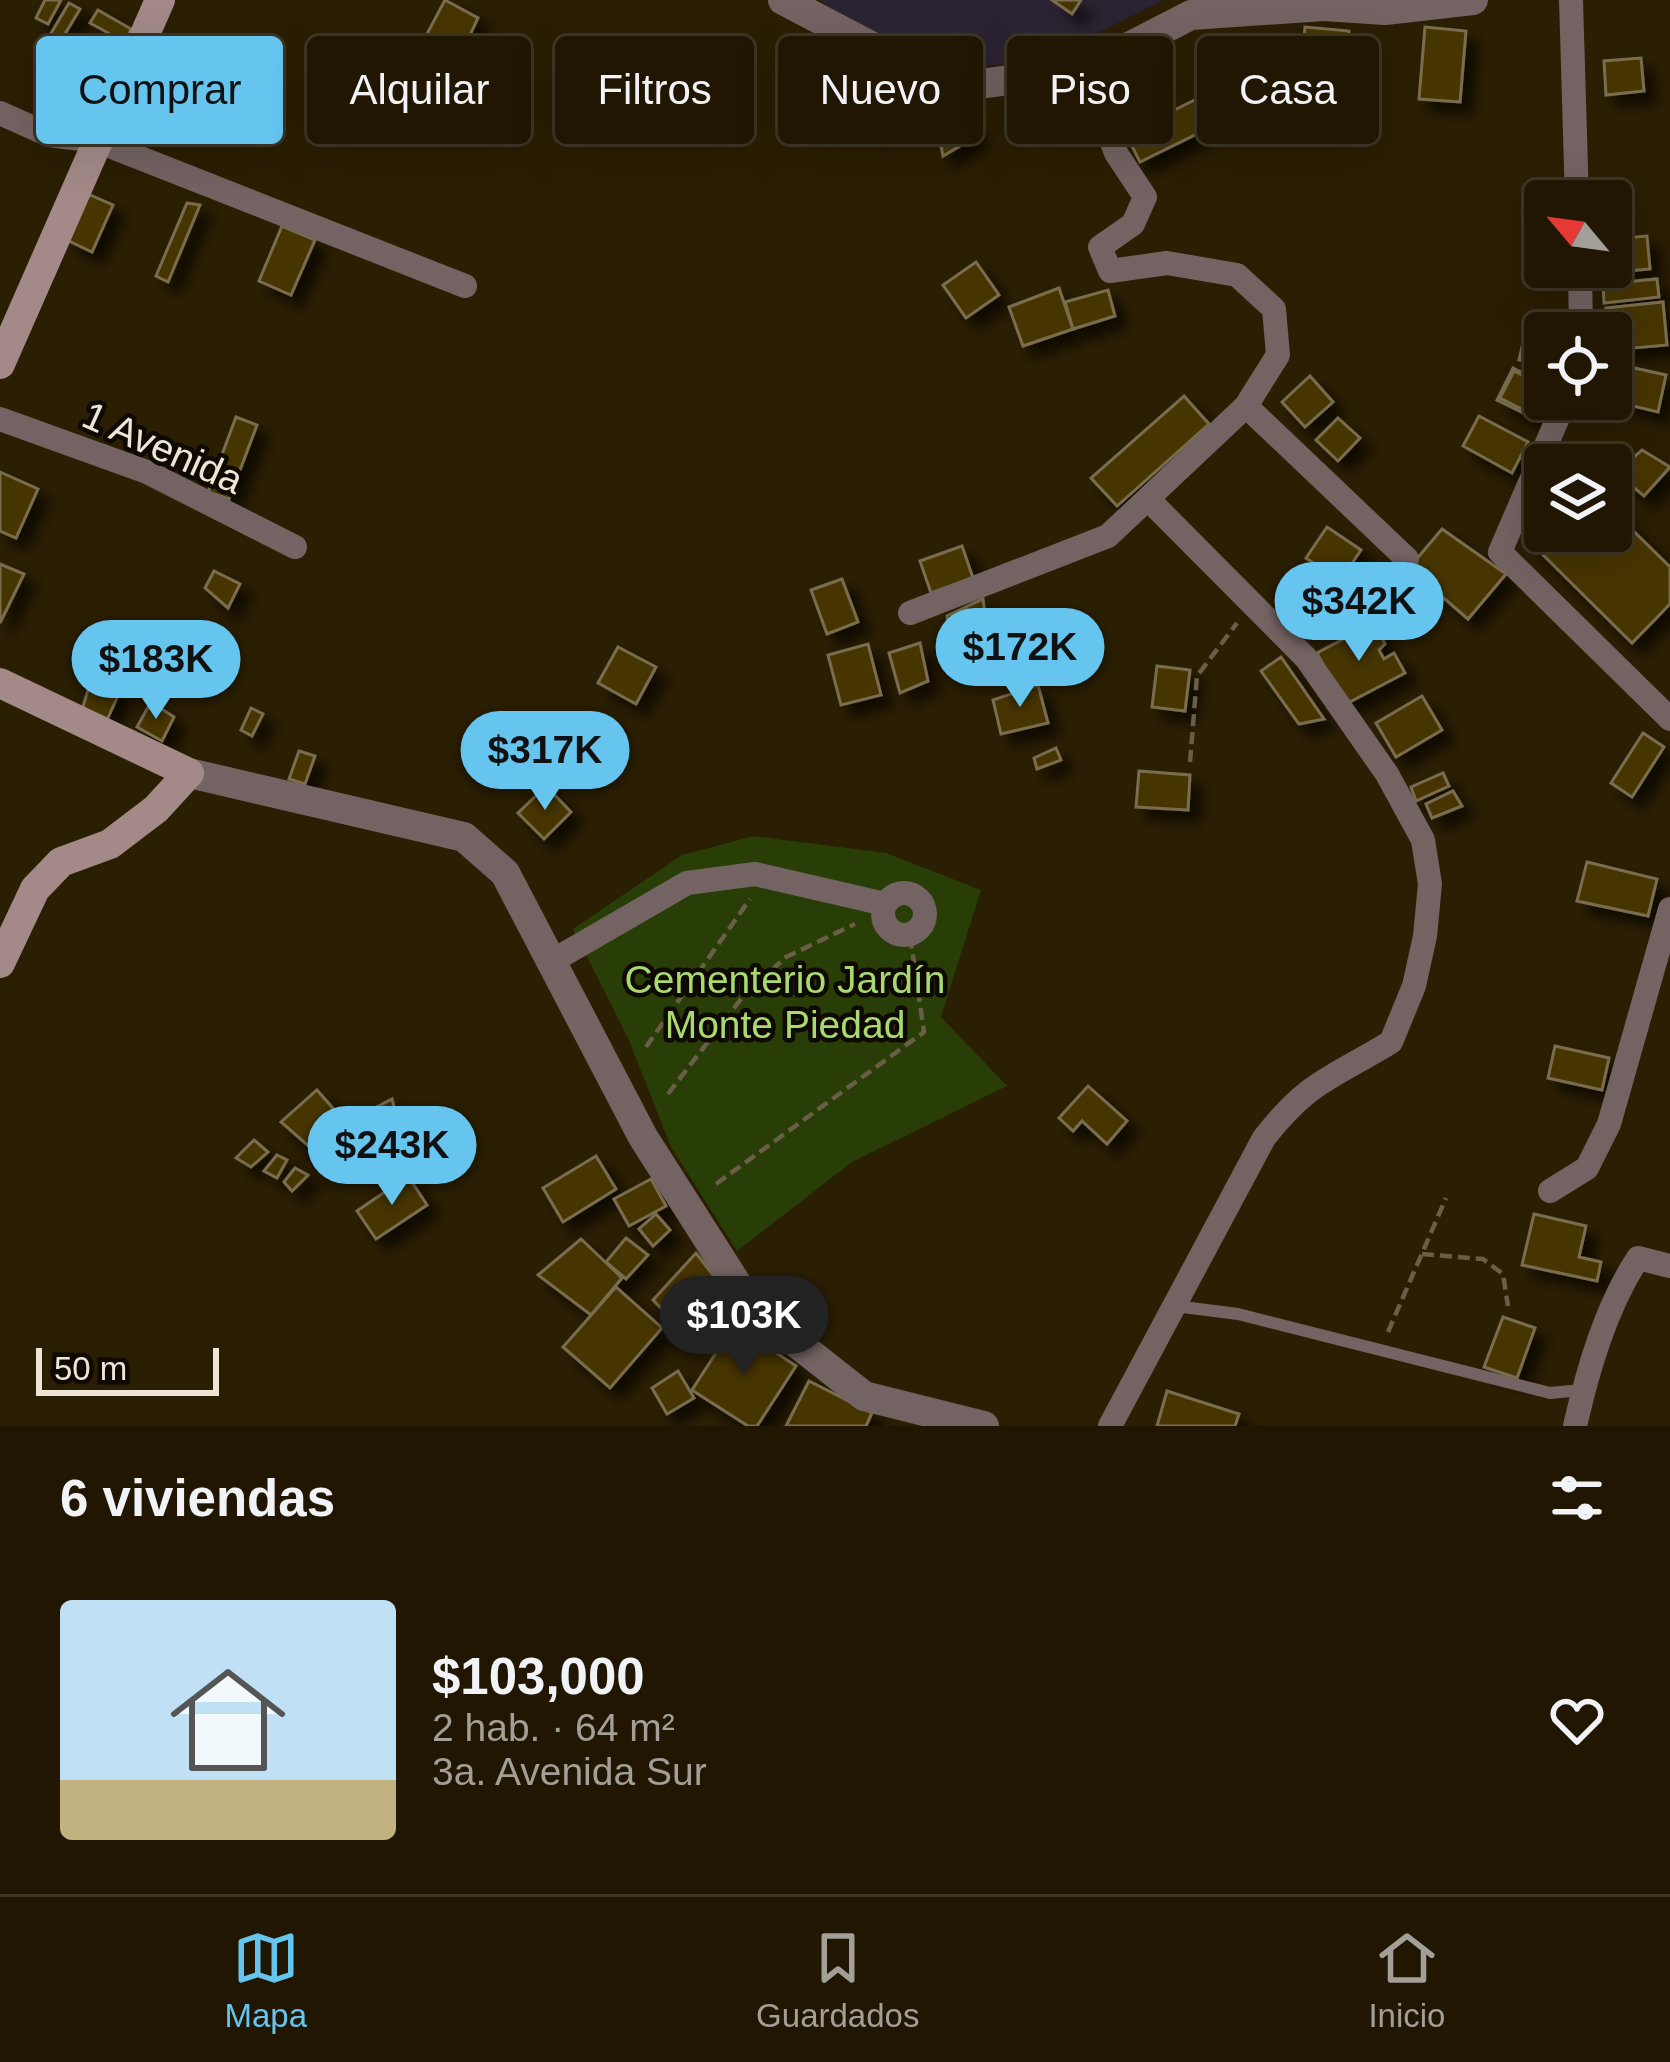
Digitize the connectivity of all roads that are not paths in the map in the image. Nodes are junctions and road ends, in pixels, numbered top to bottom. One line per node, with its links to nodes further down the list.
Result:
1 (160, 0): 7 (main road)
2 (783, 0): 9 (street)
3 (1473, 0): 5 (street)
4 (1571, 0): 15 (street)
5 (1384, 5): 6 (street)
6 (1190, 8): 8 (street)
7 (144, 36)
8 (1142, 36)
9 (1007, 80)
10 (0, 113): 11 (street)
11 (36, 129)
12 (96, 144): 17 (main road)
13 (105, 144): 16 (street)
14 (1113, 144): 18 (street)
15 (1576, 180)
16 (465, 286)
17 (0, 364)
18 (1246, 406): 21 (street); 23 (street)
19 (0, 419): 22 (street, 1 Avenida)
20 (1557, 420): 26 (street)
21 (1150, 501): 24 (street); 34 (street)
22 (295, 547)
23 (1407, 559)
24 (910, 613)
25 (0, 683): 27 (main road)
26 (1670, 719)
27 (189, 772): 30 (street); 31 (main road)
28 (884, 907): 28 (street); 30 (street)
29 (1670, 909): 32 (street)
30 (554, 960): 36 (street)
31 (0, 963)
32 (1550, 1191)
33 (1670, 1266): 35 (street)
34 (1172, 1306): 35 (lane); 37 (street)
35 (1583, 1390): 38 (street)
36 (983, 1426)
37 (1110, 1426)
38 (1575, 1426)

